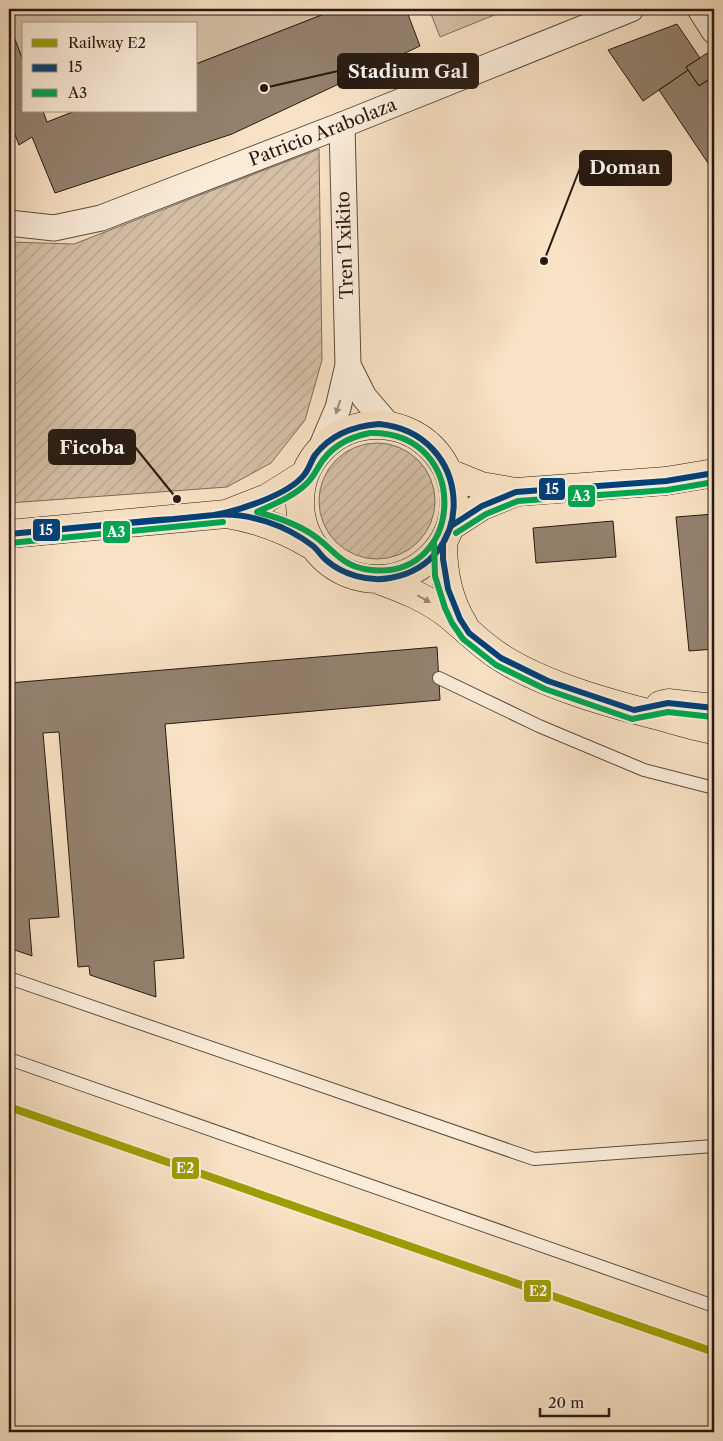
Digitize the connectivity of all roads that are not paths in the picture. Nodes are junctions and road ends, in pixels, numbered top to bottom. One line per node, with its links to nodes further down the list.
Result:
1 (631, 9): 4 (street, Patricio Arabolaza)
2 (700, 9): 3 (street)
3 (714, 31)
4 (342, 125): 5 (street, Patricio Arabolaza); 6 (street, Tren Txikito)
5 (9, 224)
6 (348, 365): 7 (street, Tren Txikito); 8 (street, Tren Txikito, one-way to 8)
7 (388, 425): 8 (main road); 9 (main road)
8 (321, 448): 11 (main road)
9 (449, 473): 12 (main road); 15 (main road)
10 (714, 473): 12 (main road)
11 (304, 475): 13 (main road); 16 (main road)
12 (516, 492): 15 (main road)
13 (226, 514): 14 (main road); 16 (main road)
14 (9, 534)
15 (447, 534): 17 (main road); 18 (main road)
16 (313, 546): 17 (main road)
17 (380, 580): 18 (main road, one-way to 18)
18 (469, 633): 21 (main road)
19 (439, 678): 24 (lane)
20 (714, 708): 21 (main road)
21 (641, 709): 22 (street); 23 (main road)
22 (714, 719)
23 (714, 730)
24 (714, 788)
25 (9, 978): 27 (lane)
26 (9, 1059): 28 (lane)
27 (714, 1146)
28 (714, 1306)

